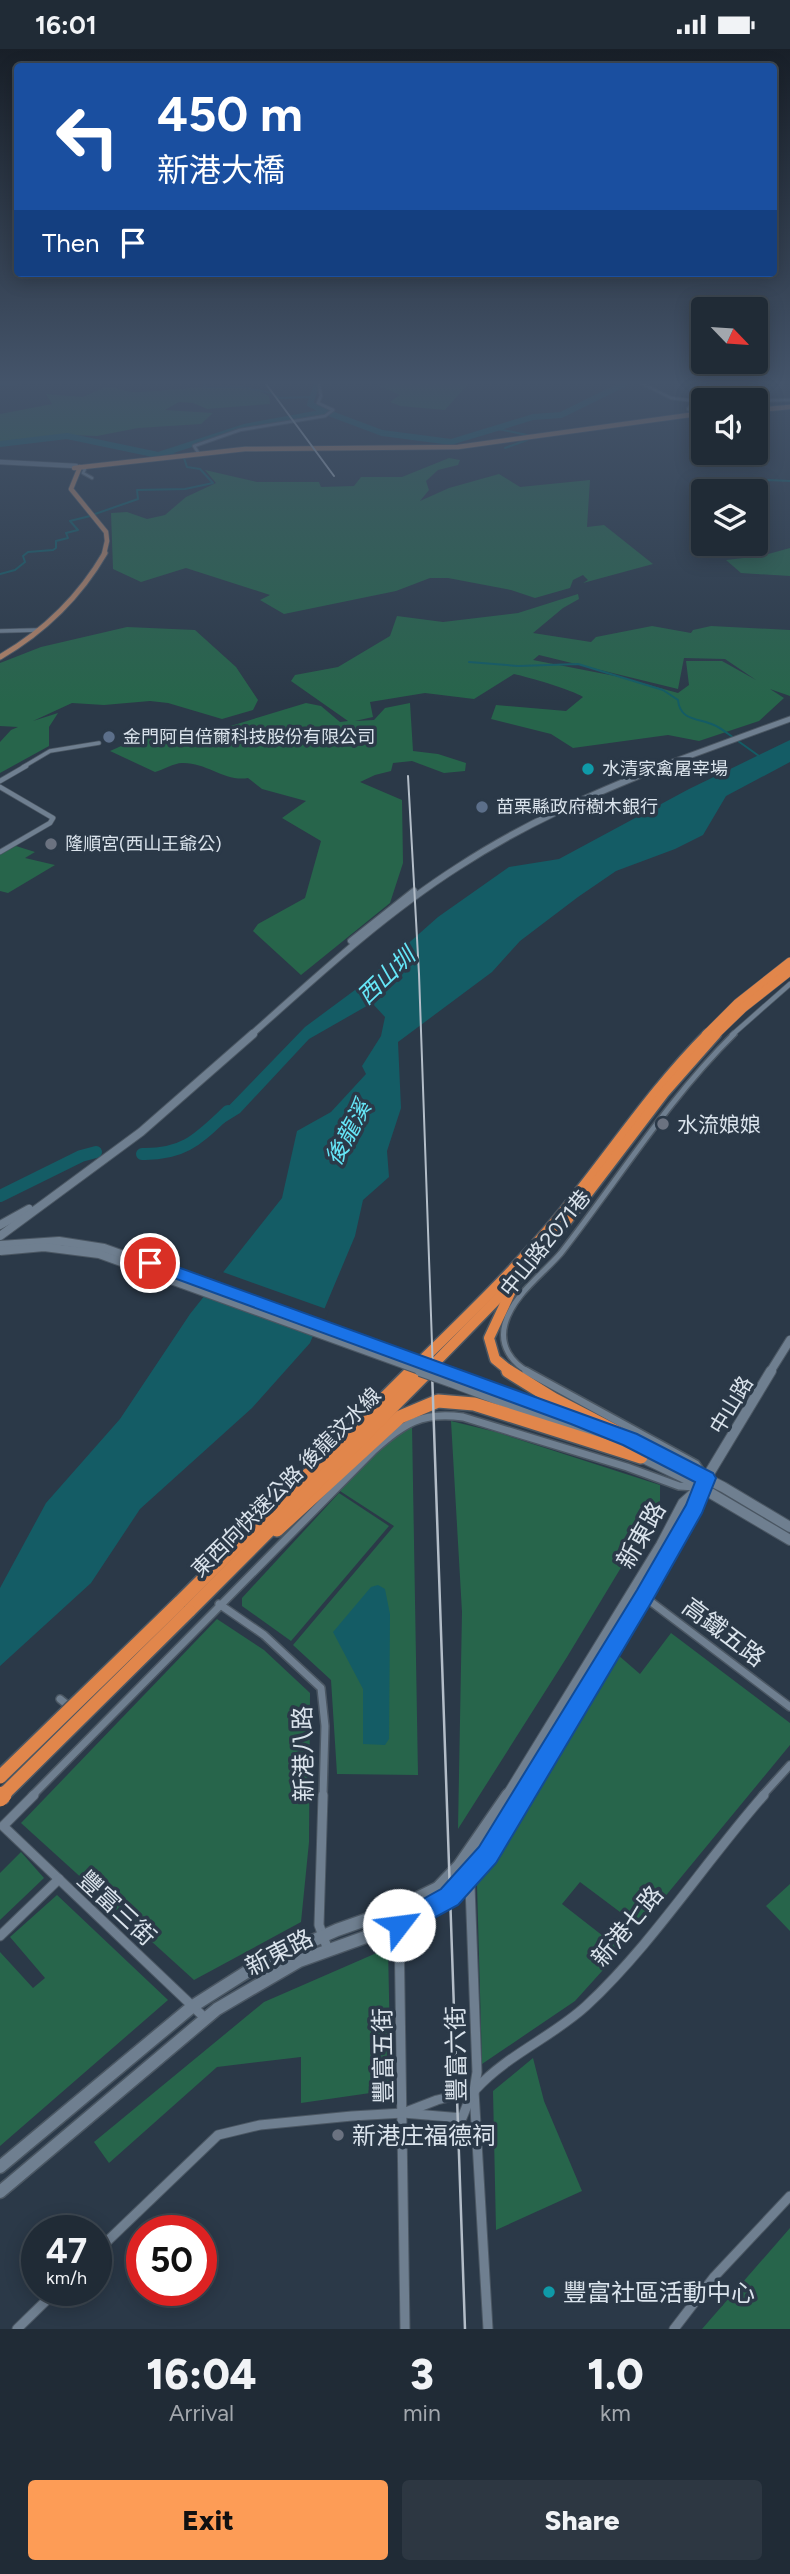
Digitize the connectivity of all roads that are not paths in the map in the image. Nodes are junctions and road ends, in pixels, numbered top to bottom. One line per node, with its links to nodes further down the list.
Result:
1 (72, 490): 2 (main road)
2 (38, 630): 3 (street); 4 (main road)
3 (0, 631)
4 (0, 655)
5 (790, 717): 13 (street); 14 (street)
6 (99, 743): 7 (street)
7 (0, 781)
8 (0, 787): 9 (street)
9 (0, 852)
10 (790, 962): 30 (highway, 東西向快速公路 後龍汶水線)
11 (790, 971): 17 (highway, 東西向快速公路 後龍汶水線)
12 (790, 984): 24 (street, 中山路2071巷)
13 (0, 1225)
14 (0, 1236)
15 (0, 1245): 19 (street, bridge)
16 (0, 1251): 19 (street, bridge)
17 (516, 1282): 22 (highway); 27 (highway, 東西向快速公路 後龍汶水線)
18 (790, 1340): 24 (street, 中山路)
19 (453, 1378): 22 (street); 23 (street)
20 (517, 1420): 21 (street)
21 (507, 1431): 24 (street); 29 (street)
22 (630, 1439): 24 (street)
23 (641, 1457): 24 (street); 27 (highway)
24 (704, 1483): 25 (street); 26 (street); 28 (street, 新東路)
25 (790, 1527)
26 (790, 1540)
27 (209, 1590): 30 (highway, 東西向快速公路 後龍汶水線)
28 (639, 1593): 32 (street, 高鐵五路); 37 (street, 新東路); 39 (street, 新東路)
29 (219, 1604): 33 (street); 43 (street, 新港八路)
30 (184, 1607): 35 (highway, 東西向快速公路 後龍汶水線, bridge); 36 (highway, 東西向快速公路 後龍汶水線, bridge)
31 (60, 1699): 33 (street)
32 (790, 1707)
33 (96, 1730): 38 (street, 豐富三街)
34 (790, 1765): 47 (street, 新港七路)
35 (0, 1777)
36 (0, 1798)
37 (458, 1866): 39 (street); 40 (street, 新東路)
38 (59, 1879): 42 (street); 45 (street, 豐富三街)
39 (468, 1880): 41 (street, 新東路); 47 (street, 豐富六街)
40 (391, 1912): 41 (street); 43 (street, 新東路)
41 (399, 1925): 44 (street, 新東路); 48 (street, 豐富五街)
42 (0, 1936)
43 (323, 1936): 44 (street, 新港八路); 45 (street, 新東路)
44 (328, 1950): 46 (street, 新東路)
45 (192, 2006): 46 (street, 豐富三街); 49 (street, 新東路)
46 (205, 2018): 50 (street, 新東路)
47 (474, 2091): 48 (street, 新港七路); 48 (street, 新港七路); 56 (street, 豐富六街)
48 (403, 2113): 52 (street, 新港七路); 55 (street, 豐富五街)
49 (0, 2167)
50 (0, 2192)
51 (790, 2196): 57 (street)
52 (112, 2237)
53 (41, 2306): 54 (street)
54 (17, 2329)
55 (405, 2329)
56 (488, 2329)
57 (674, 2329)

